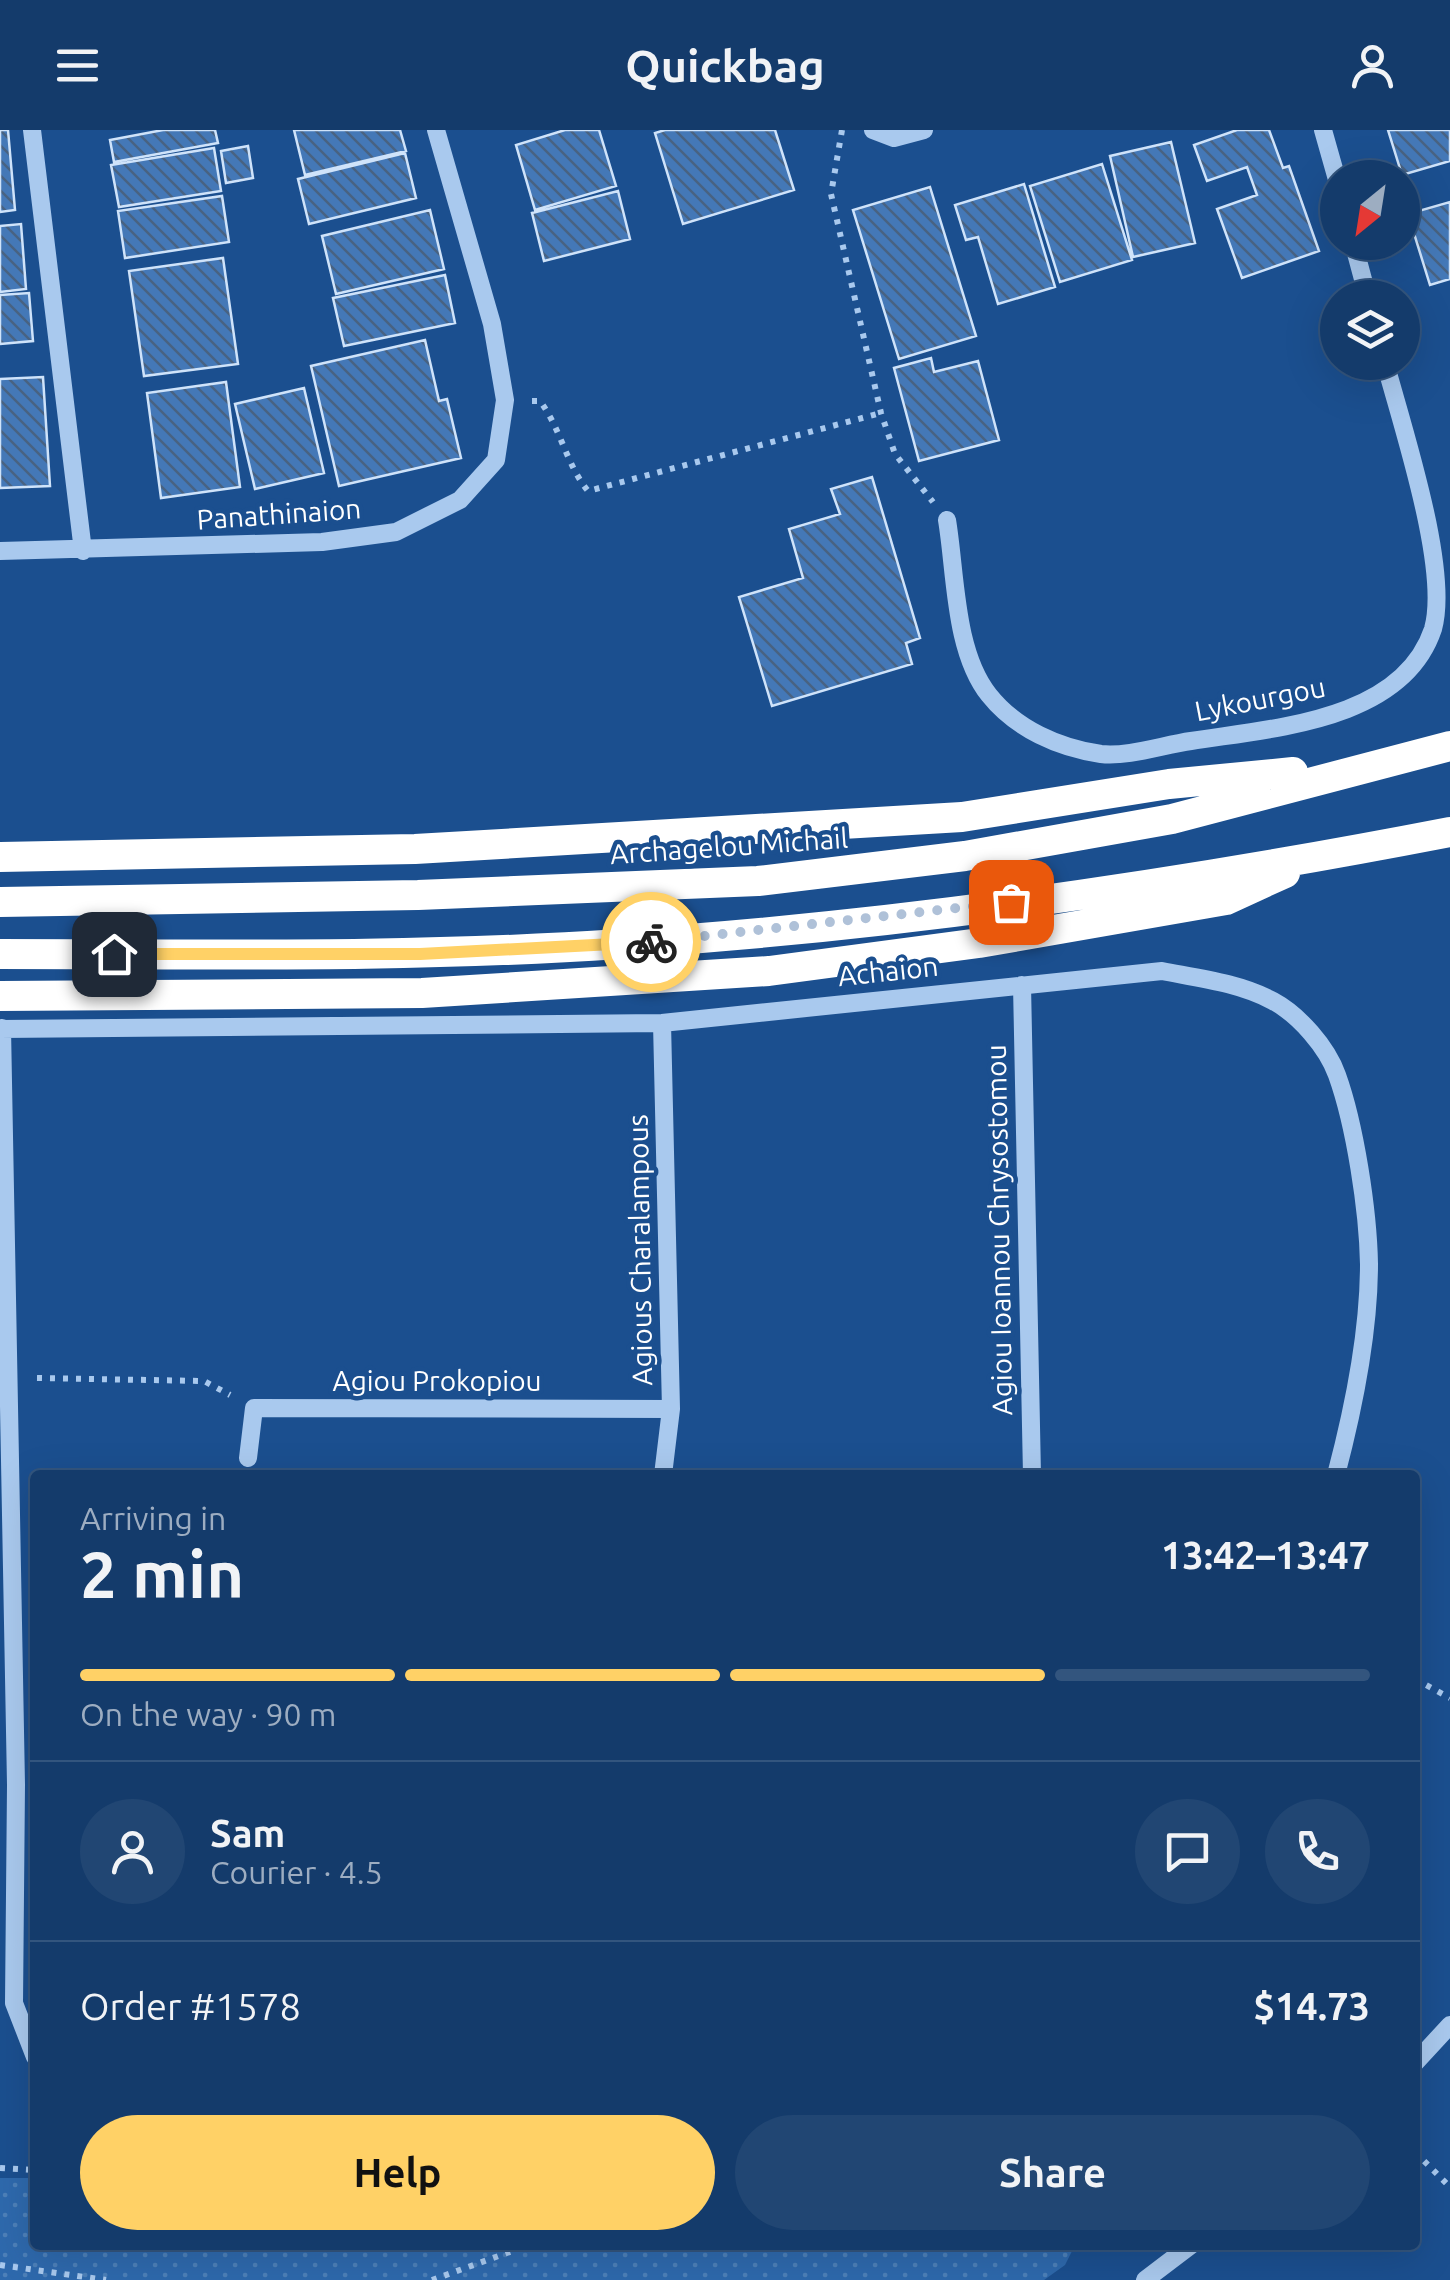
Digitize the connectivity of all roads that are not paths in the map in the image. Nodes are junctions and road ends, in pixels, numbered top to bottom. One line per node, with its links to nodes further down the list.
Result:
1 (32, 130): 10 (street)
2 (436, 130): 10 (street, Panathinaion)
3 (873, 130): 4 (street)
4 (924, 130)
5 (1324, 130): 6 (street)
6 (1332, 160)
7 (1390, 380): 8 (street, Lykourgou)
8 (946, 520)
9 (0, 551): 10 (street, Panathinaion)
10 (83, 551)
11 (1450, 746): 12 (highway, Archagelou Michail)
12 (1387, 764): 14 (highway); 16 (highway, Archagelou Michail)
13 (1450, 832): 15 (highway)
14 (0, 857)
15 (1320, 857): 17 (highway); 19 (highway)
16 (0, 902)
17 (0, 954)
18 (1022, 984): 20 (street, Achaion); 25 (street, Agiou Ioannou Chrysostomou); 26 (street, Achaion)
19 (0, 996)
20 (662, 1023): 21 (street, Achaion); 22 (street, Agious Charalampous)
21 (1, 1028): 27 (street)
22 (671, 1410): 23 (street, Agiou Prokopiou); 24 (street, Agious Charalampous)
23 (248, 1458)
24 (665, 1470)
25 (1032, 1470)
26 (1337, 1470)
27 (25, 1784): 29 (street)
28 (1450, 2024): 30 (street)
29 (30, 2043)
30 (1420, 2057)
31 (1181, 2250): 32 (street)
32 (1145, 2280)

